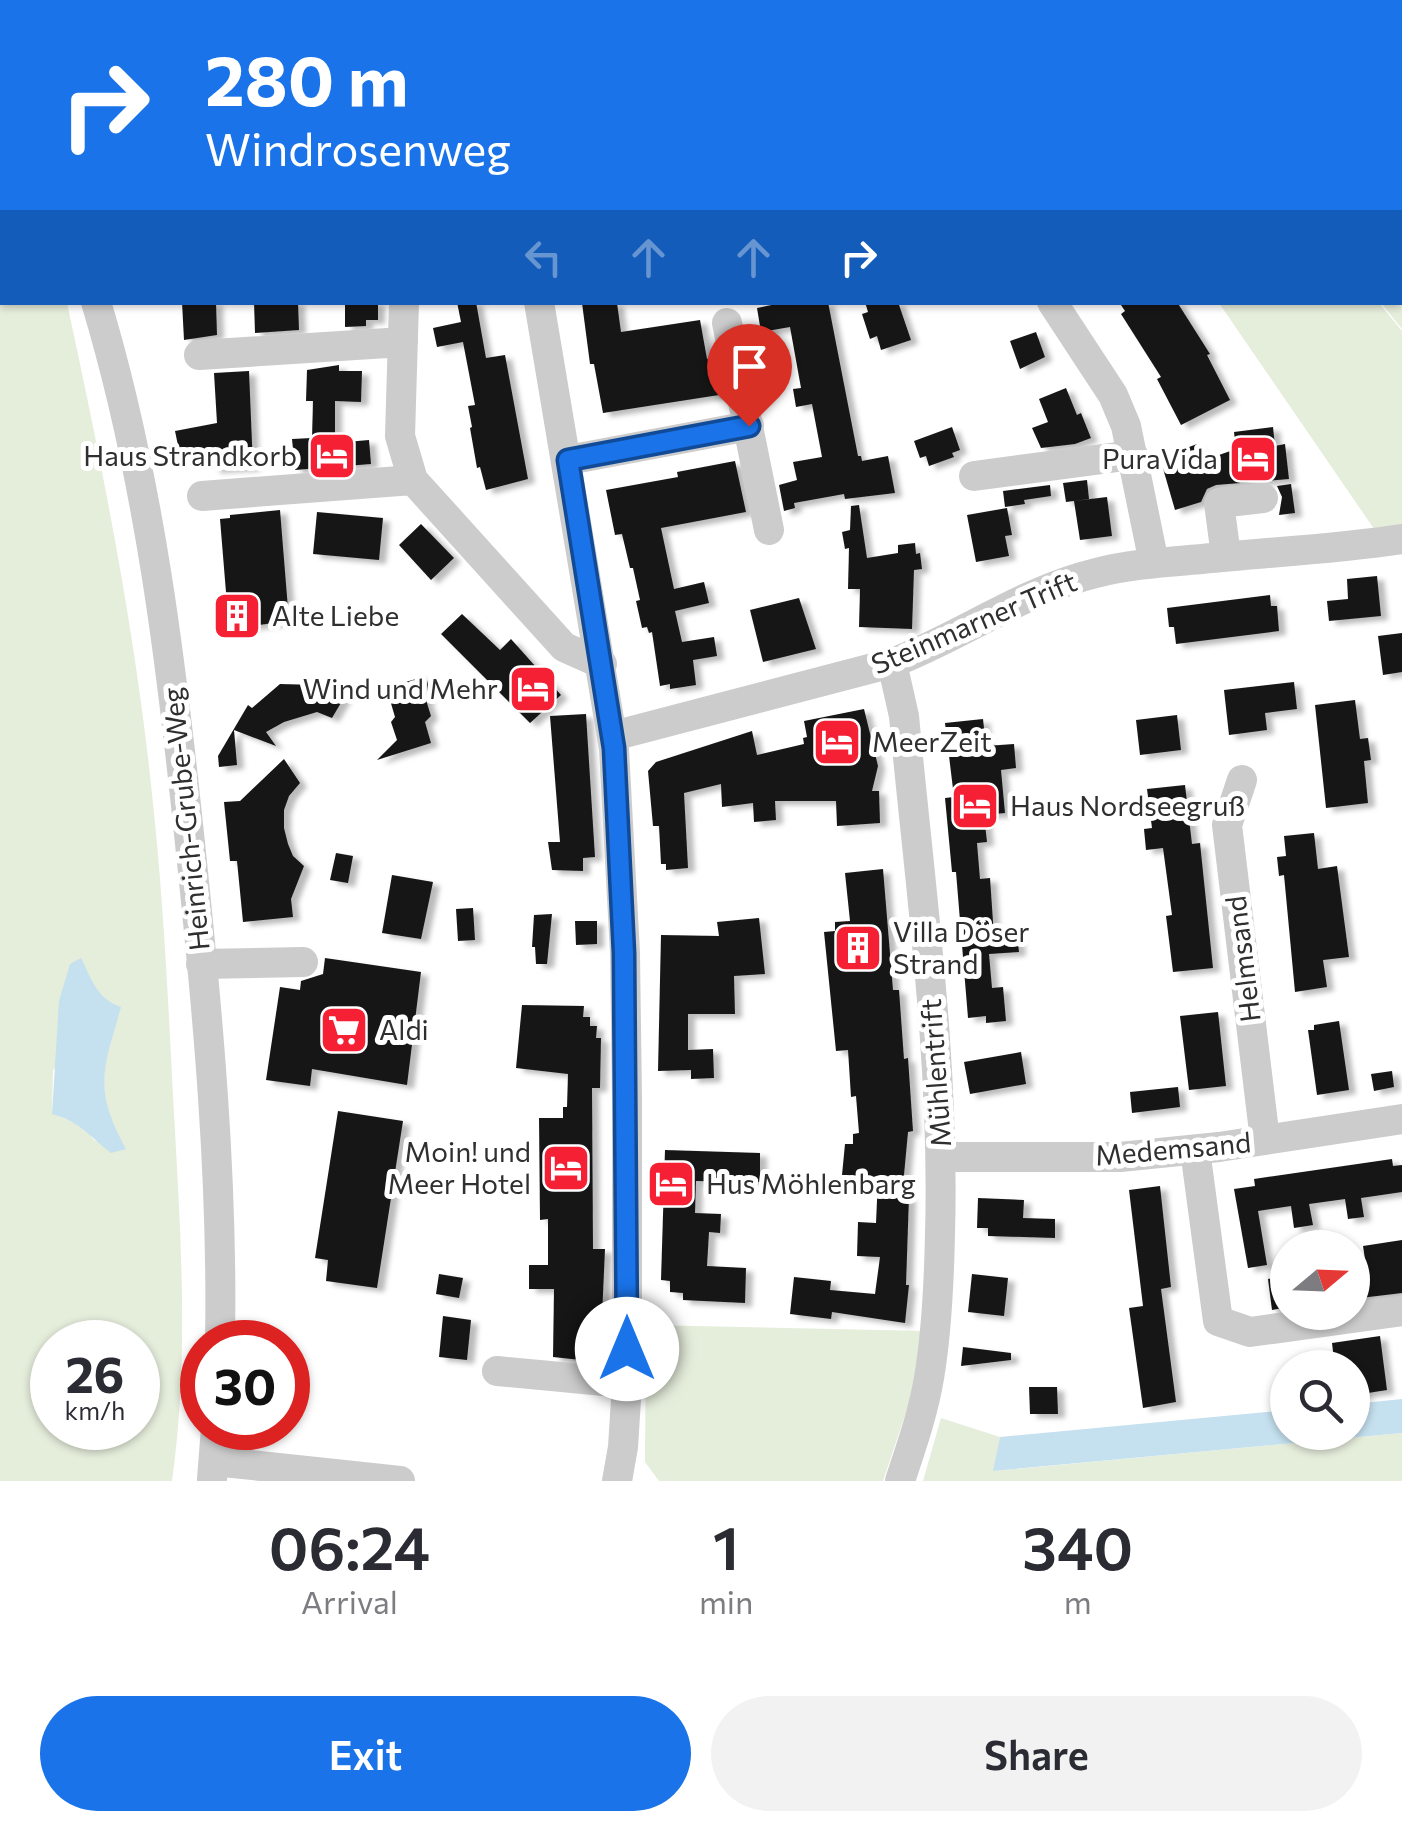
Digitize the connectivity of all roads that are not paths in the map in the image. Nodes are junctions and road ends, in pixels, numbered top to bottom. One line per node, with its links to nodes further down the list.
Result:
1 (97, 305): 24 (street, Heinrich-Grube-Weg)
2 (404, 305): 6 (street)
3 (539, 305): 10 (street)
4 (1054, 305): 9 (street)
5 (727, 323): 8 (street)
6 (402, 342): 7 (street); 12 (street)
7 (199, 355)
8 (749, 426): 10 (street); 15 (street)
9 (1133, 455): 11 (street); 18 (street)
10 (568, 460): 20 (street)
11 (974, 476)
12 (413, 480): 13 (street); 20 (street)
13 (202, 496)
14 (1264, 498): 17 (street)
15 (769, 530)
16 (1402, 539): 17 (street, Steinmarner Trift)
17 (1226, 556): 18 (street, Steinmarner Trift)
18 (1154, 563): 19 (street, Steinmarner Trift)
19 (892, 663): 21 (street, Steinmarner Trift); 28 (street, Mühlentrift)
20 (602, 664): 21 (street)
21 (613, 736): 35 (street)
22 (1242, 780): 26 (street, Helmsand)
23 (303, 962): 24 (street)
24 (201, 964): 30 (street, Heinrich-Grube-Weg)
25 (1402, 1120): 26 (street, Medemsand)
26 (1265, 1140): 27 (street, Medemsand)
27 (1194, 1150): 28 (street, Medemsand); 29 (street)
28 (942, 1157): 36 (street, Mühlentrift)
29 (1402, 1311)
30 (220, 1320)
31 (497, 1371): 32 (street)
32 (604, 1381)
33 (213, 1471): 34 (street)
34 (400, 1481)
35 (617, 1481)
36 (900, 1481)

